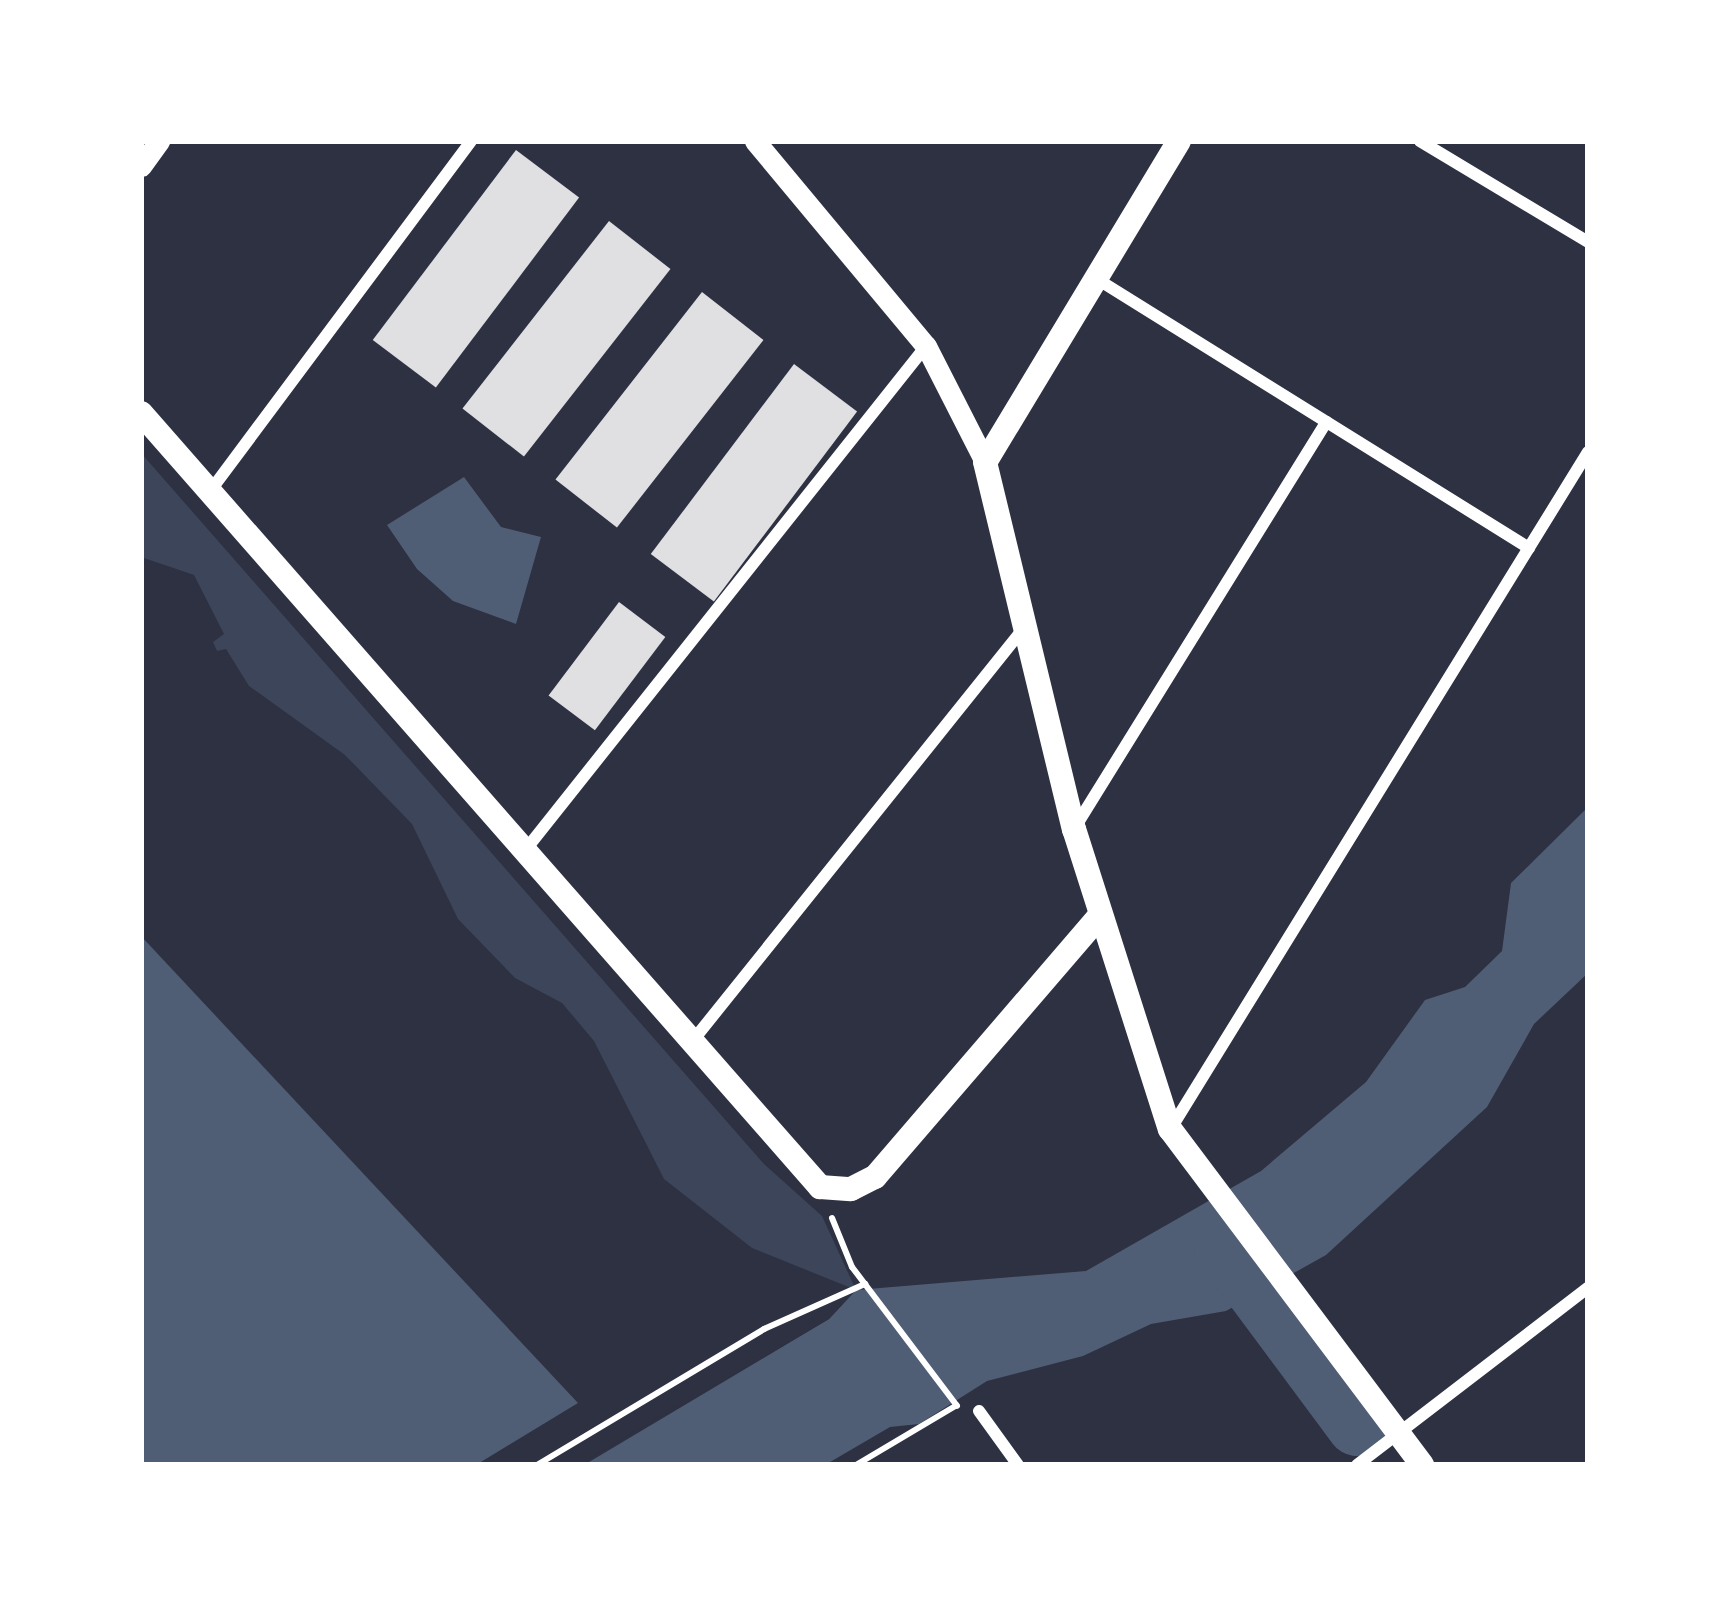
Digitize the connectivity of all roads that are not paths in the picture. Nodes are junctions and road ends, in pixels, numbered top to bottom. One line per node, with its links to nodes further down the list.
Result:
1 (159, 141): 6 (street)
2 (471, 141): 14 (street)
3 (755, 141): 9 (street)
4 (1178, 141): 8 (main road)
5 (1420, 141): 7 (street)
6 (141, 166)
7 (1588, 242)
8 (1096, 279): 11 (street); 13 (main road)
9 (926, 346): 13 (street); 18 (street)
10 (141, 413): 14 (main road)
11 (1326, 422): 15 (street); 17 (street)
12 (1588, 452): 15 (street)
13 (985, 462): 16 (main road)
14 (211, 490): 18 (main road)
15 (1529, 548): 21 (street)
16 (1024, 628): 17 (main road); 20 (street)
17 (1074, 829): 19 (main road)
18 (527, 848): 20 (main road)
19 (1100, 915): 20 (main road); 21 (main road)
20 (695, 1038)
21 (1170, 1129): 24 (main road)
22 (1588, 1288): 24 (street)
23 (979, 1412): 25 (street)
24 (1398, 1433): 26 (street); 27 (main road)
25 (1018, 1465)
26 (1357, 1465)
27 (1422, 1465)

